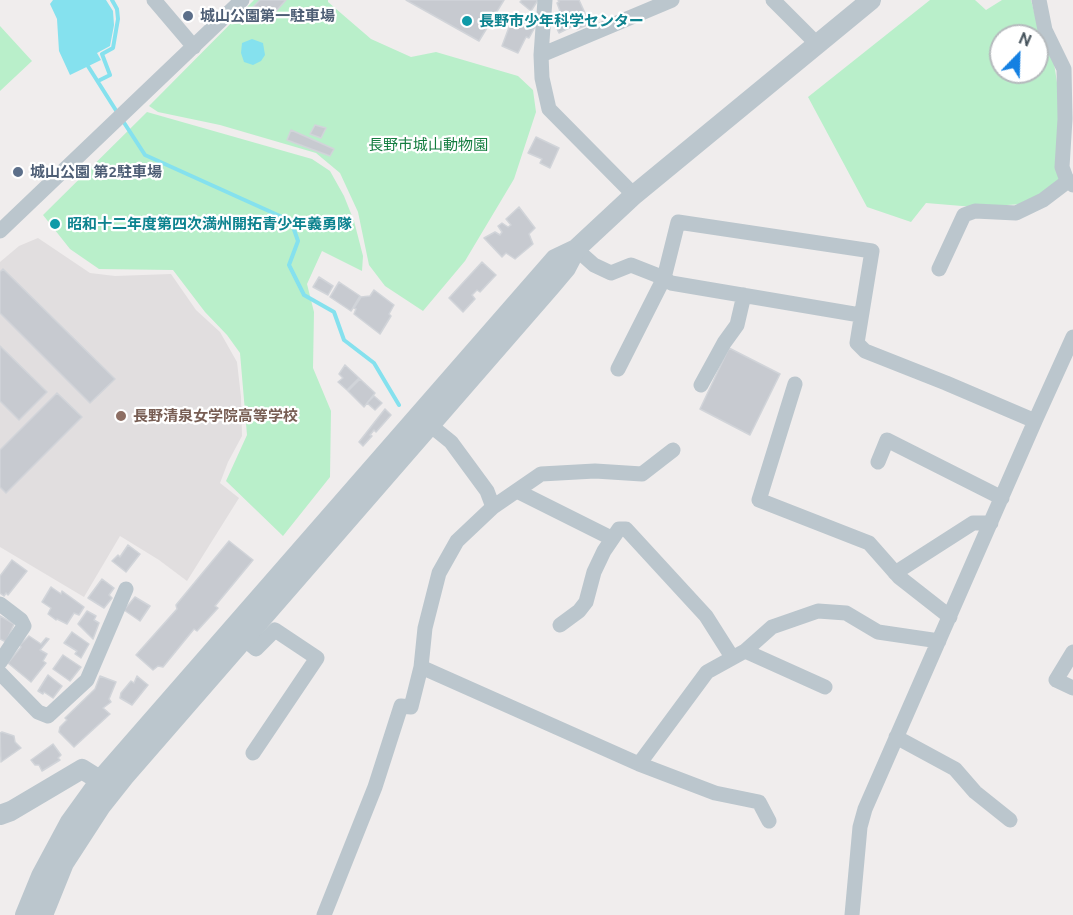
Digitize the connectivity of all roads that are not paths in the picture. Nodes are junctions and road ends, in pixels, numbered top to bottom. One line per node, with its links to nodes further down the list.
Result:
1 (154, 0): 9 (street)
2 (242, 0): 9 (street)
3 (545, 0): 10 (street)
4 (672, 0): 10 (street)
5 (773, 0): 8 (street)
6 (871, 0): 8 (street)
7 (1039, 0): 11 (street)
8 (818, 45): 12 (street)
9 (194, 47): 13 (street)
10 (541, 55): 12 (street)
11 (1071, 183): 15 (street)
12 (634, 195): 14 (street)
13 (0, 231)
14 (576, 249): 16 (street); 24 (street); 49 (street)
15 (939, 269)
16 (664, 278): 17 (street); 18 (street); 20 (street)
17 (744, 296): 18 (street); 22 (street)
18 (860, 315): 23 (street)
19 (1073, 337): 23 (street)
20 (618, 369)
21 (795, 384): 32 (street)
22 (701, 385)
23 (1035, 421): 28 (street)
24 (430, 425): 29 (street); 37 (street)
25 (673, 450): 27 (street)
26 (878, 462): 28 (street)
27 (517, 491): 29 (street); 31 (street)
28 (1002, 498): 30 (street)
29 (493, 507): 42 (street)
30 (991, 523): 32 (street); 35 (street)
31 (611, 538): 36 (street); 40 (street)
32 (895, 573): 35 (street)
33 (126, 589): 43 (street)
34 (0, 604): 41 (street)
35 (950, 617): 38 (street)
36 (560, 625)
37 (244, 639): 47 (street); 49 (street)
38 (939, 641): 40 (street); 46 (street)
39 (1073, 652): 45 (street)
40 (739, 654): 44 (street); 48 (street)
41 (0, 662)
42 (421, 667): 48 (street); 55 (street)
43 (0, 673)
44 (825, 687)
45 (1073, 688)
46 (896, 737): 51 (street); 56 (street)
47 (254, 753)
48 (639, 764): 52 (street)
49 (107, 785): 50 (street); 53 (street); 54 (street)
50 (0, 815)
51 (1010, 820)
52 (769, 821)
53 (25, 915)
54 (43, 915)
55 (324, 915)
56 (852, 915)

